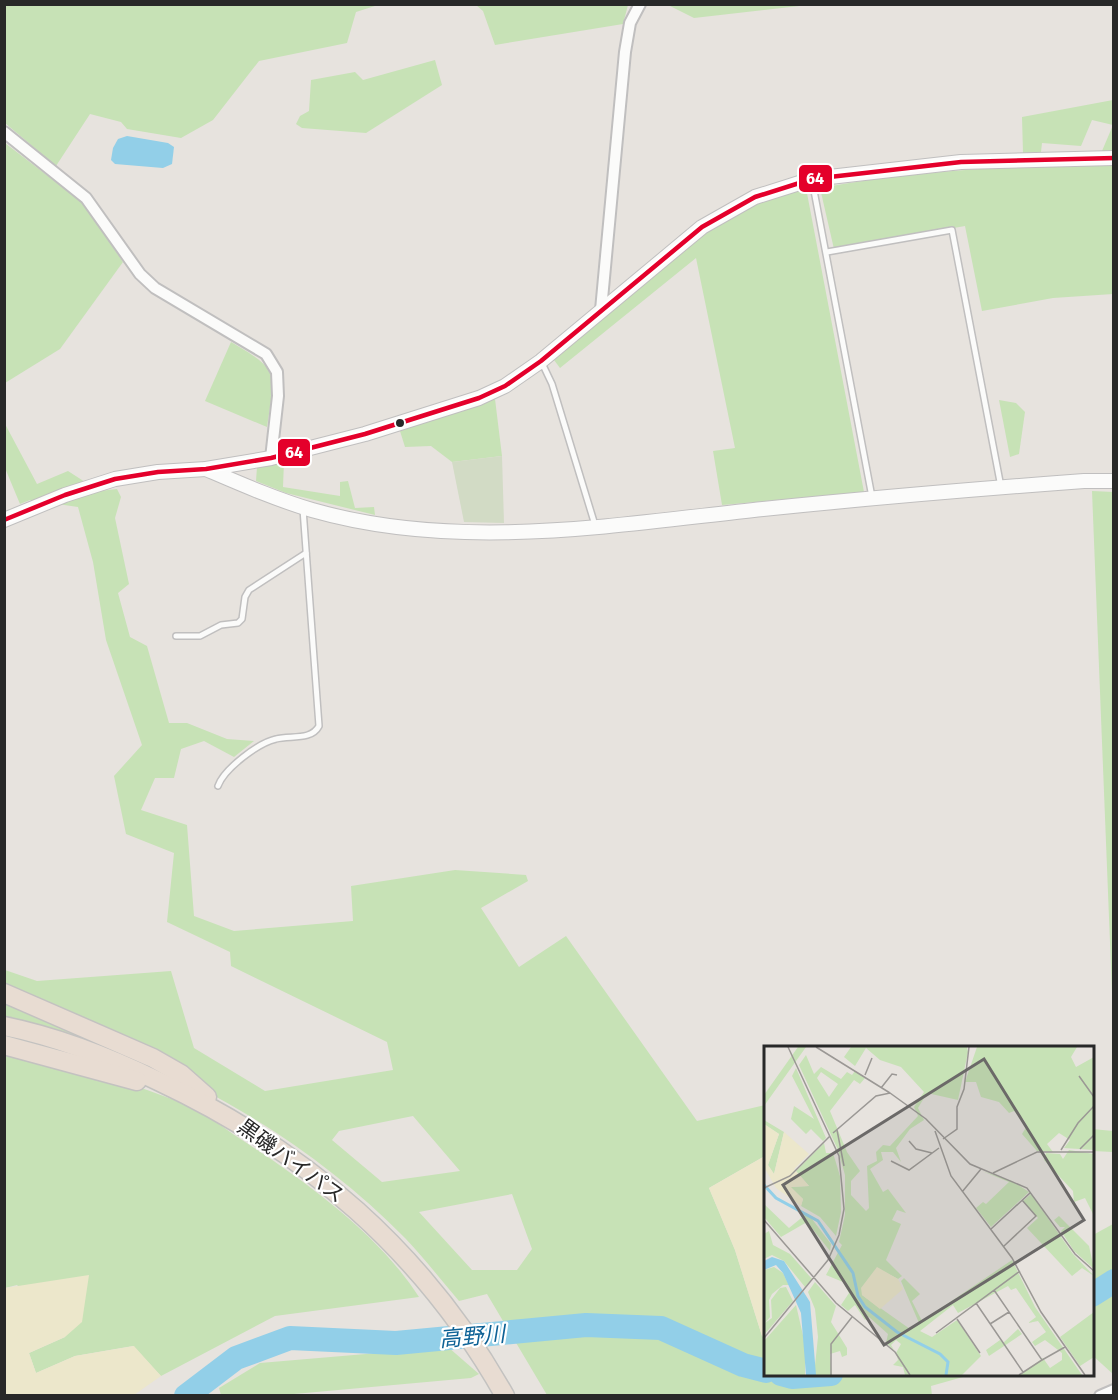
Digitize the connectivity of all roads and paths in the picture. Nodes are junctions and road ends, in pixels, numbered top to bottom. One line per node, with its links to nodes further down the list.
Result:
1 (640, 4): 6 (street)
2 (4, 132): 8 (street)
3 (1113, 158): 4 (main road)
4 (812, 179): 5 (lane); 6 (main road)
5 (827, 252): 11 (lane); 12 (lane)
6 (601, 310): 7 (main road)
7 (541, 361): 8 (main road); 15 (lane)
8 (271, 458): 9 (main road)
9 (206, 469): 13 (main road); 14 (main road)
10 (1113, 481): 11 (main road)
11 (1001, 487): 12 (main road)
12 (872, 497): 15 (main road)
13 (303, 507): 15 (main road); 16 (lane)
14 (4, 520)
15 (596, 526)
16 (306, 553): 17 (lane); 18 (lane)
17 (177, 636)
18 (218, 786)
19 (4, 993): 23 (highway)
20 (4, 1026): 22 (highway, 黒磯バイパス)
21 (4, 1045): 22 (highway)
22 (202, 1101): 23 (highway, 黒磯バイパス)
23 (222, 1112): 25 (highway, 黒磯バイパス)
24 (1113, 1390): 26 (street)
25 (505, 1395)
26 (1100, 1395)

